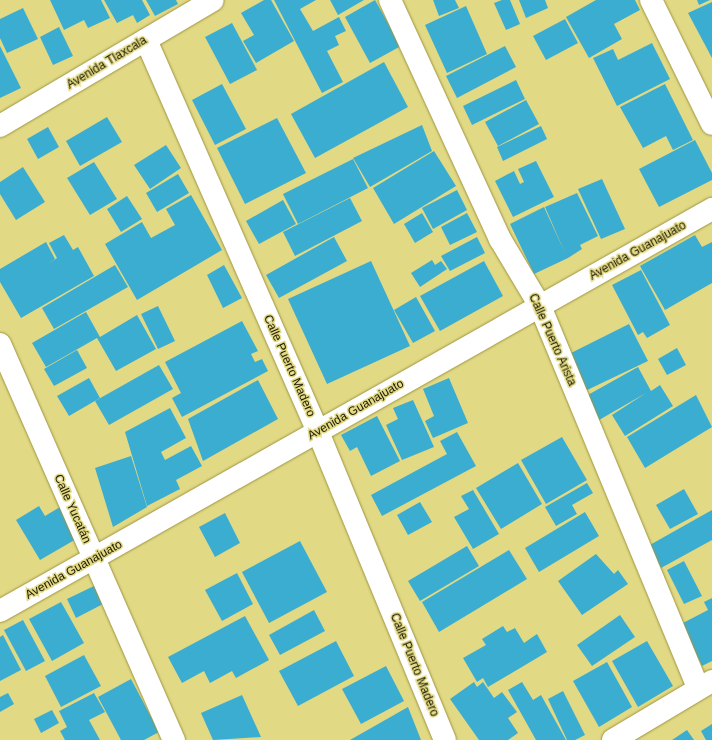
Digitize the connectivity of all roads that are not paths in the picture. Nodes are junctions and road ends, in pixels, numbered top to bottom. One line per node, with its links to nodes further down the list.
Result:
1 (213, 0): 4 (street, Avenida Tlaxcala)
2 (390, 0): 8 (street, Calle Puerto Arista)
3 (651, 0): 5 (street)
4 (146, 40): 6 (street, Avenida Tlaxcala); 10 (street, Calle Puerto Madero)
5 (712, 124)
6 (0, 126)
7 (712, 209): 8 (street, Avenida Guanajuato)
8 (540, 306): 10 (street, Avenida Guanajuato); 13 (street, Calle Puerto Arista)
9 (0, 344): 11 (street, Calle Yucatán)
10 (318, 432): 11 (street, Avenida Guanajuato); 15 (street, Calle Puerto Madero)
11 (94, 559): 12 (street, Avenida Guanajuato); 14 (street, Calle Yucatán)
12 (0, 611)
13 (705, 684): 16 (street)
14 (174, 740)
15 (445, 740)
16 (613, 740)

